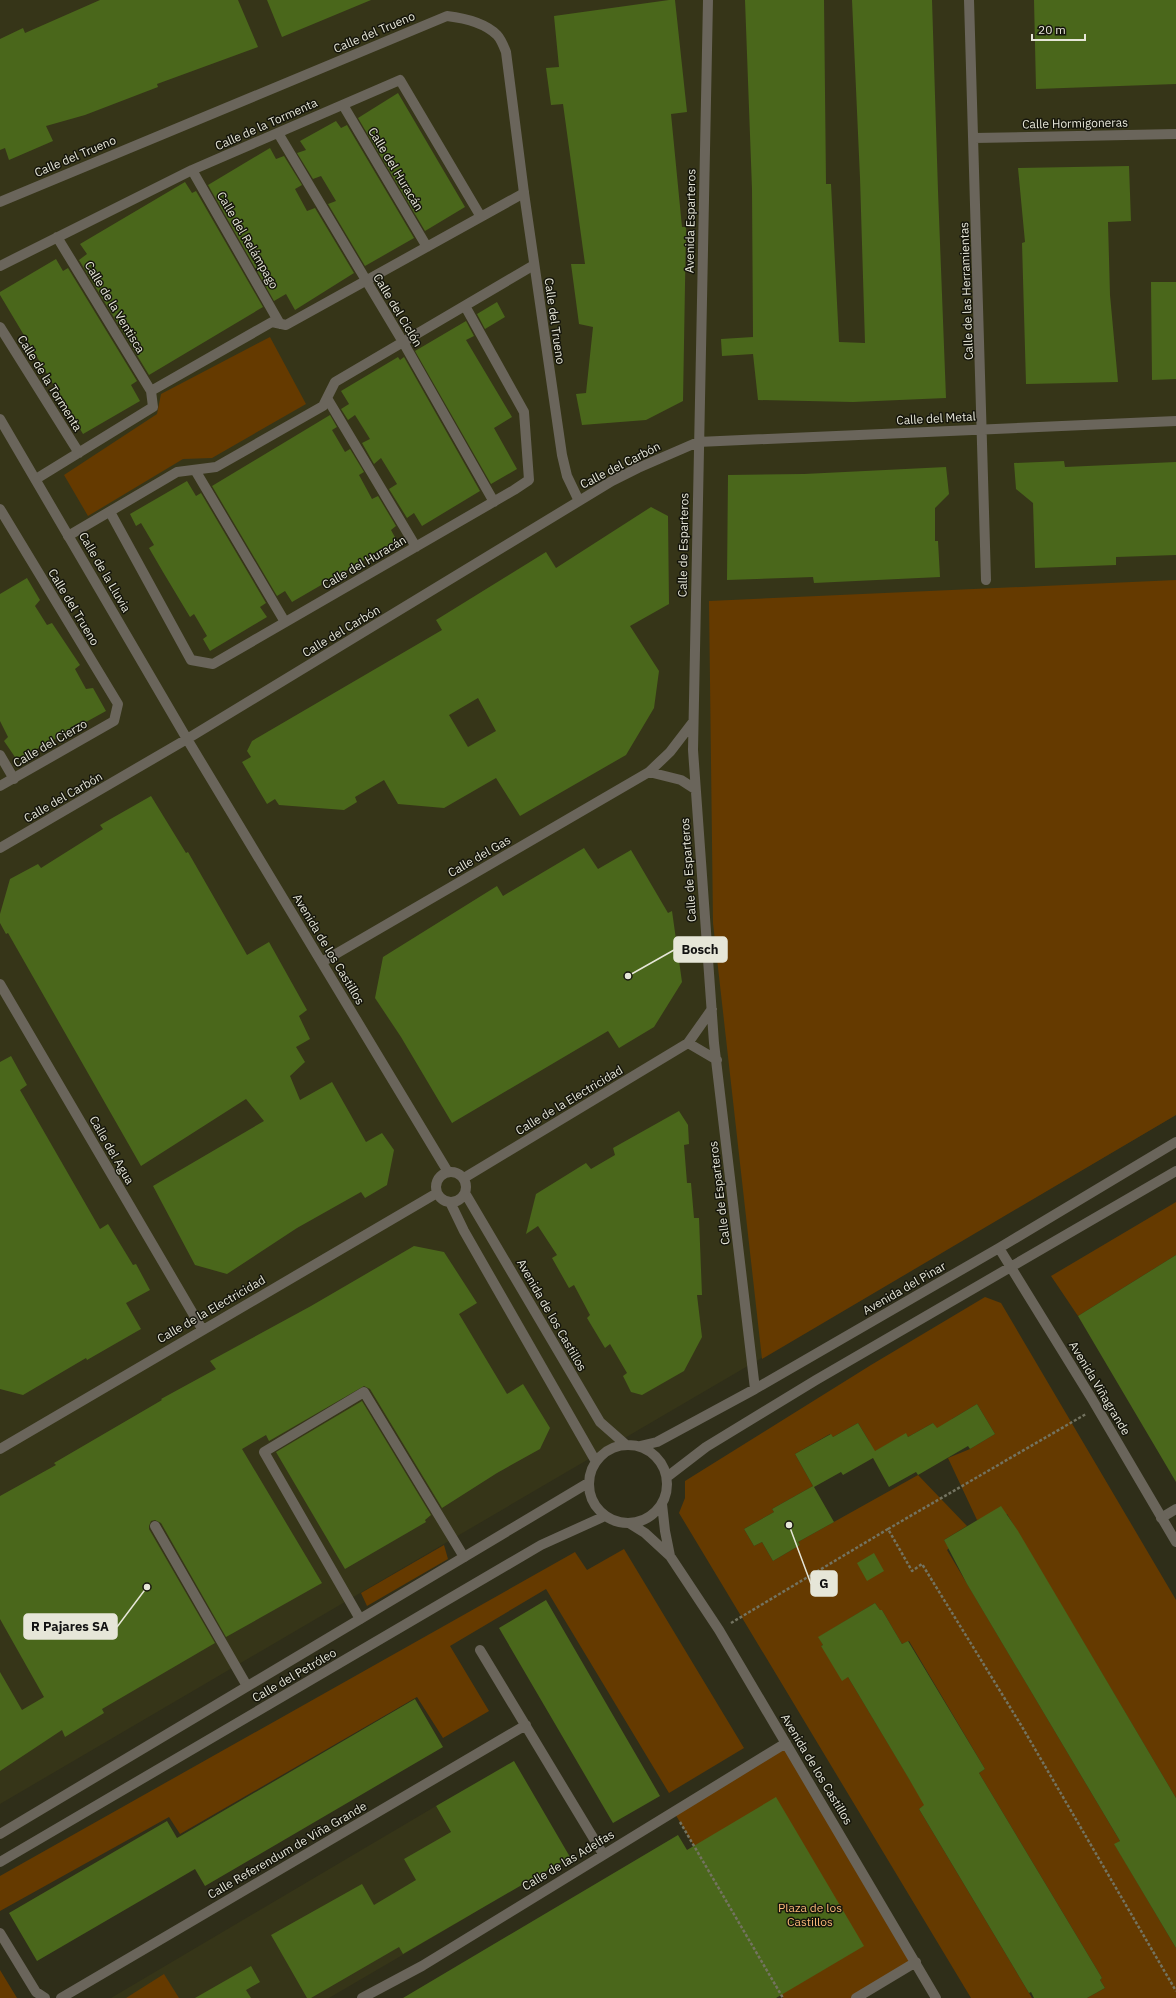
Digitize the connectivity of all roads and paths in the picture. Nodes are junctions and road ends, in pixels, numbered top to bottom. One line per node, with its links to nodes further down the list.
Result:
1 (708, 0): 25 (street, Avenida Esparteros)
2 (969, 0): 6 (street, Calle de las Herramientas)
3 (343, 105): 4 (street, Calle de la Tormenta); 10 (street, Calle de la Tormenta); 12 (street, Calle del Huracán)
4 (278, 133): 7 (street, Calle de la Tormenta); 15 (street, Calle del Ciclón)
5 (1176, 134): 6 (street, Calle Hormigoneras)
6 (974, 138): 24 (street, Calle de las Herramientas)
7 (192, 170): 11 (street, Calle de la Tormenta); 17 (street, Calle del Relámpago)
8 (524, 193): 9 (street, Calle del Trueno); 10 (street); 13 (street, Calle del Trueno)
9 (0, 202)
10 (481, 217): 12 (street)
11 (57, 237): 14 (street, Calle de la Tormenta); 20 (street, Calle de la Ventisca)
12 (427, 247): 15 (street)
13 (534, 265): 16 (street); 29 (street, Calle del Trueno)
14 (0, 266)
15 (366, 281): 17 (street); 19 (street, Calle del Ciclón)
16 (465, 306): 19 (street); 30 (street, Calle del Huracán)
17 (280, 324): 20 (street)
18 (0, 328): 26 (street, Calle de la Tormenta)
19 (403, 342): 21 (street); 30 (street, Calle del Ciclón)
20 (151, 391): 26 (street)
21 (327, 398): 27 (street); 34 (street)
22 (0, 418): 28 (street, Calle de la Lluvia)
23 (1176, 421): 24 (street, Calle del Metal)
24 (983, 429): 25 (street, Calle del Metal); 35 (street, Calle de las Herramientas)
25 (698, 442): 29 (street, Calle del Carbón); 38 (street, Calle de Esparteros)
26 (79, 453): 28 (street)
27 (195, 470): 32 (street); 36 (street)
28 (36, 480): 33 (street, Calle de la Lluvia)
29 (579, 501): 39 (street, Calle del Carbón)
30 (494, 502): 34 (street, Calle del Huracán)
31 (0, 509): 37 (street, Calle del Trueno)
32 (110, 512): 33 (street); 36 (street, Calle del Huracán)
33 (68, 536): 39 (street, Calle de la Lluvia)
34 (416, 547): 36 (street, Calle del Huracán)
35 (986, 580)
36 (285, 622)
37 (114, 721): 42 (street, Calle del Cierzo)
38 (693, 722): 41 (street, Calle del Gas); 44 (street, Calle de Esparteros)
39 (187, 740): 45 (street, Calle del Carbón); 46 (street, Avenida de los Castillos)
40 (0, 755): 42 (street)
41 (649, 772): 44 (street); 46 (street, Calle del Gas)
42 (14, 779): 43 (street, Calle del Cierzo)
43 (0, 786)
44 (695, 789): 48 (street, Calle de Esparteros)
45 (0, 848)
46 (322, 962): 53 (street, Avenida de los Castillos)
47 (0, 984): 60 (street, Calle del Agua)
48 (712, 1009): 49 (street, Calle de la Electricidad); 50 (street, Calle de Esparteros)
49 (688, 1043): 50 (street); 54 (street, Calle de la Electricidad)
50 (716, 1060): 61 (street, Calle de Esparteros)
51 (1176, 1143): 58 (street, Avenida del Pinar)
52 (1176, 1171): 59 (street)
53 (448, 1172): 54 (street); 55 (street)
54 (464, 1178): 56 (street)
55 (437, 1193): 57 (street); 60 (street, Calle de la Electricidad)
56 (465, 1193): 57 (street); 63 (street, Avenida de los Castillos)
57 (450, 1202): 66 (street)
58 (999, 1248): 59 (street, Avenida Viñagrande); 61 (street, Avenida del Pinar)
59 (1010, 1266): 62 (street, Avenida Viñagrande); 67 (street)
60 (202, 1329): 65 (street, Calle de la Electricidad)
61 (755, 1389): 64 (street, Avenida del Pinar)
62 (1097, 1408): 72 (street, Avenida Viñagrande); 75 (path)
63 (625, 1444): 64 (street); 66 (street)
64 (640, 1446): 67 (street)
65 (0, 1449)
66 (595, 1460): 68 (street)
67 (667, 1477): 69 (street)
68 (588, 1483): 71 (street); 78 (street, Calle del Petróleo)
69 (662, 1504): 73 (street); 77 (street, Avenida de los Castillos)
70 (1176, 1509): 72 (street)
71 (605, 1516): 73 (street); 88 (street, Calle del Petróleo)
72 (1161, 1518): 76 (street, Avenida Viñagrande)
73 (629, 1524): 77 (street, Avenida de los Castillos)
74 (155, 1526): 82 (street)
75 (888, 1529): 80 (path); 91 (path)
76 (1176, 1542)
77 (670, 1556): 80 (street, Avenida de los Castillos)
78 (464, 1557): 79 (street, Calle del Petróleo); 79 (street)
79 (360, 1619): 82 (street, Calle del Petróleo)
80 (719, 1630): 84 (street, Avenida de los Castillos)
81 (480, 1650): 83 (street)
82 (247, 1686): 86 (street, Calle del Petróleo)
83 (526, 1725): 87 (street); 93 (street, Calle Referendum de Viña Grande)
84 (786, 1743): 85 (street, Calle de las Adelfas); 90 (street, Avenida de los Castillos)
85 (674, 1812): 87 (street, Calle de las Adelfas); 95 (path)
86 (0, 1834)
87 (603, 1854): 94 (street, Calle de las Adelfas)
88 (0, 1862)
89 (0, 1933): 92 (street)
90 (916, 1962): 96 (street); 97 (street, Avenida de los Castillos)
91 (1176, 1990)
92 (45, 1998)
93 (61, 1998)
94 (362, 1998)
95 (783, 1998)
96 (856, 1998)
97 (936, 1998)

